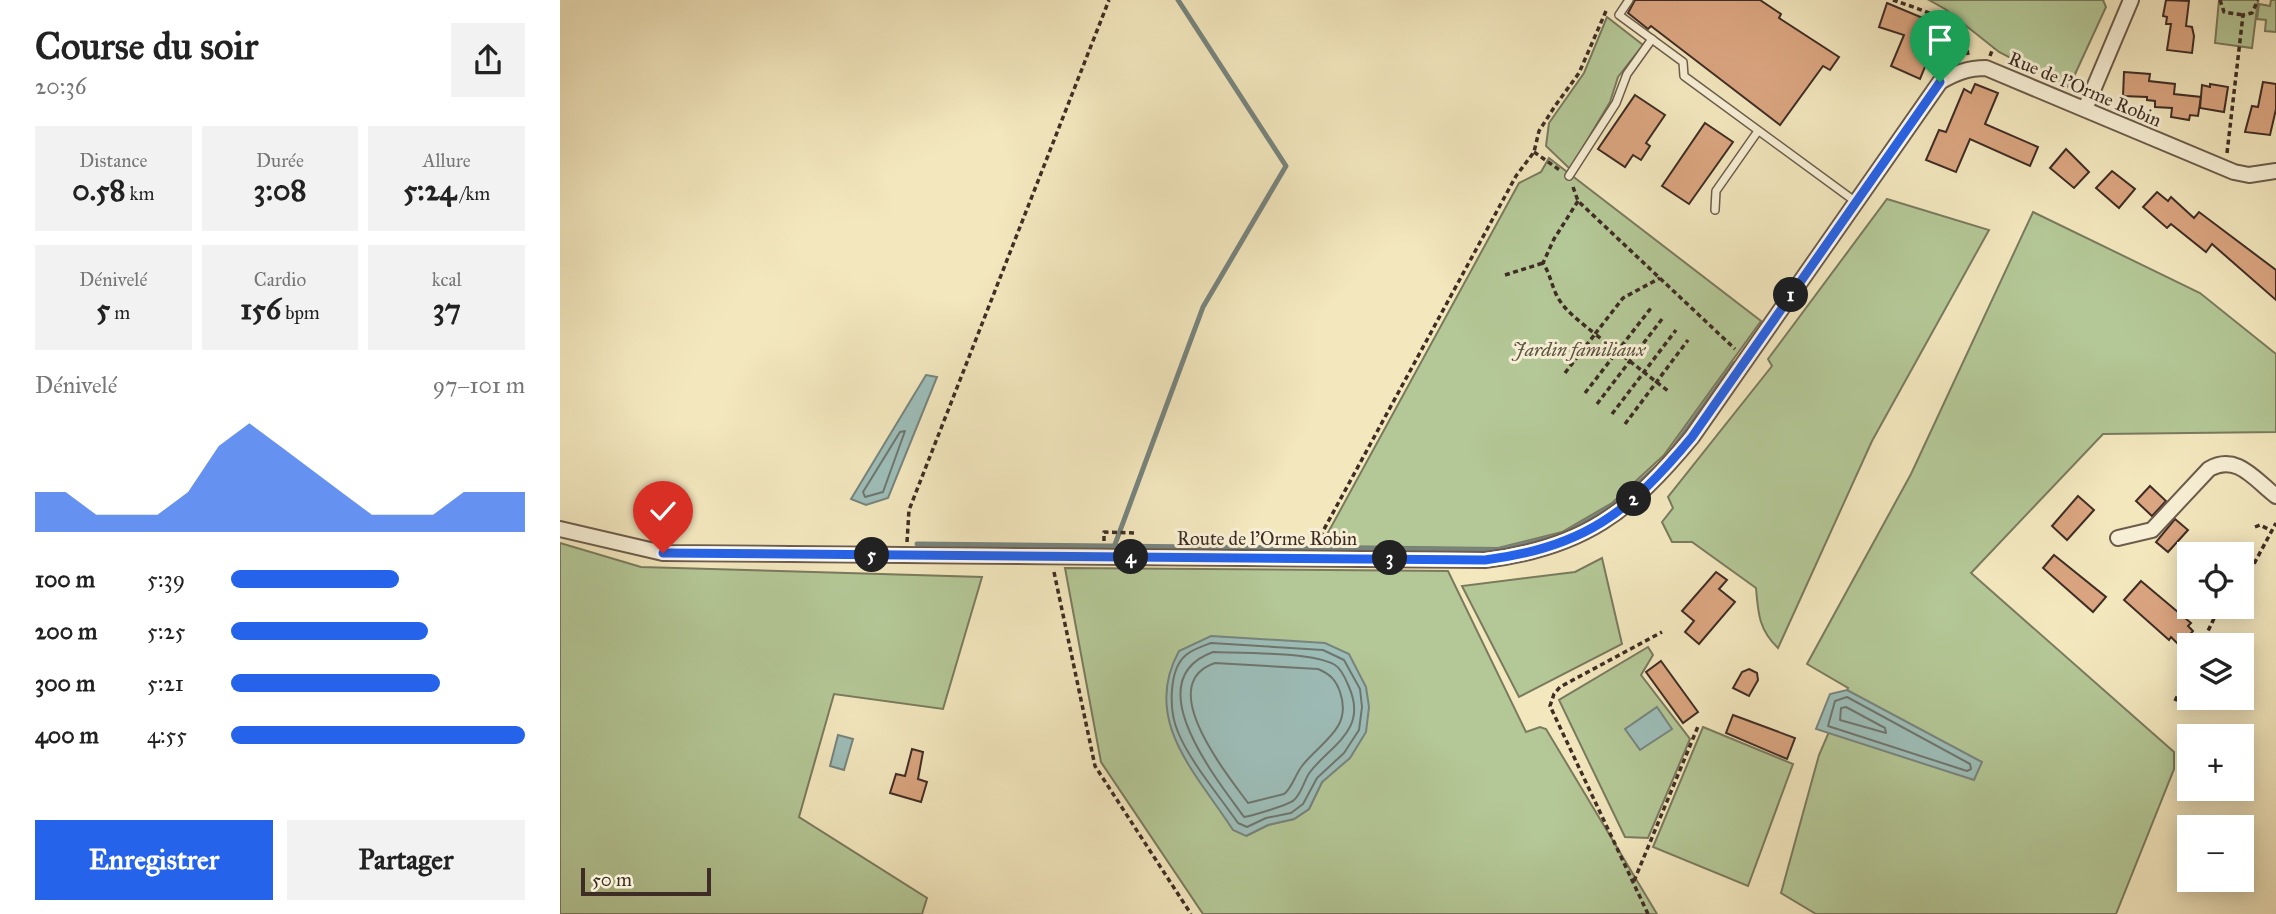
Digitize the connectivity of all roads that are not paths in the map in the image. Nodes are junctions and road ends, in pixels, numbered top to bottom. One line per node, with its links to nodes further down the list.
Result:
1 (1629, 0): 3 (lane)
2 (2131, 0): 4 (street)
3 (1652, 39): 5 (lane); 7 (lane)
4 (2085, 109): 6 (street, Rue de l'Orme Robin); 8 (street, Rue de l'Orme Robin)
5 (1758, 131): 8 (lane); 9 (lane)
6 (2276, 171)
7 (1569, 176)
8 (1856, 202): 11 (street, Route de l'Orme Robin)
9 (1715, 210)
10 (2276, 496): 12 (street)
11 (560, 529)
12 (2118, 538)

